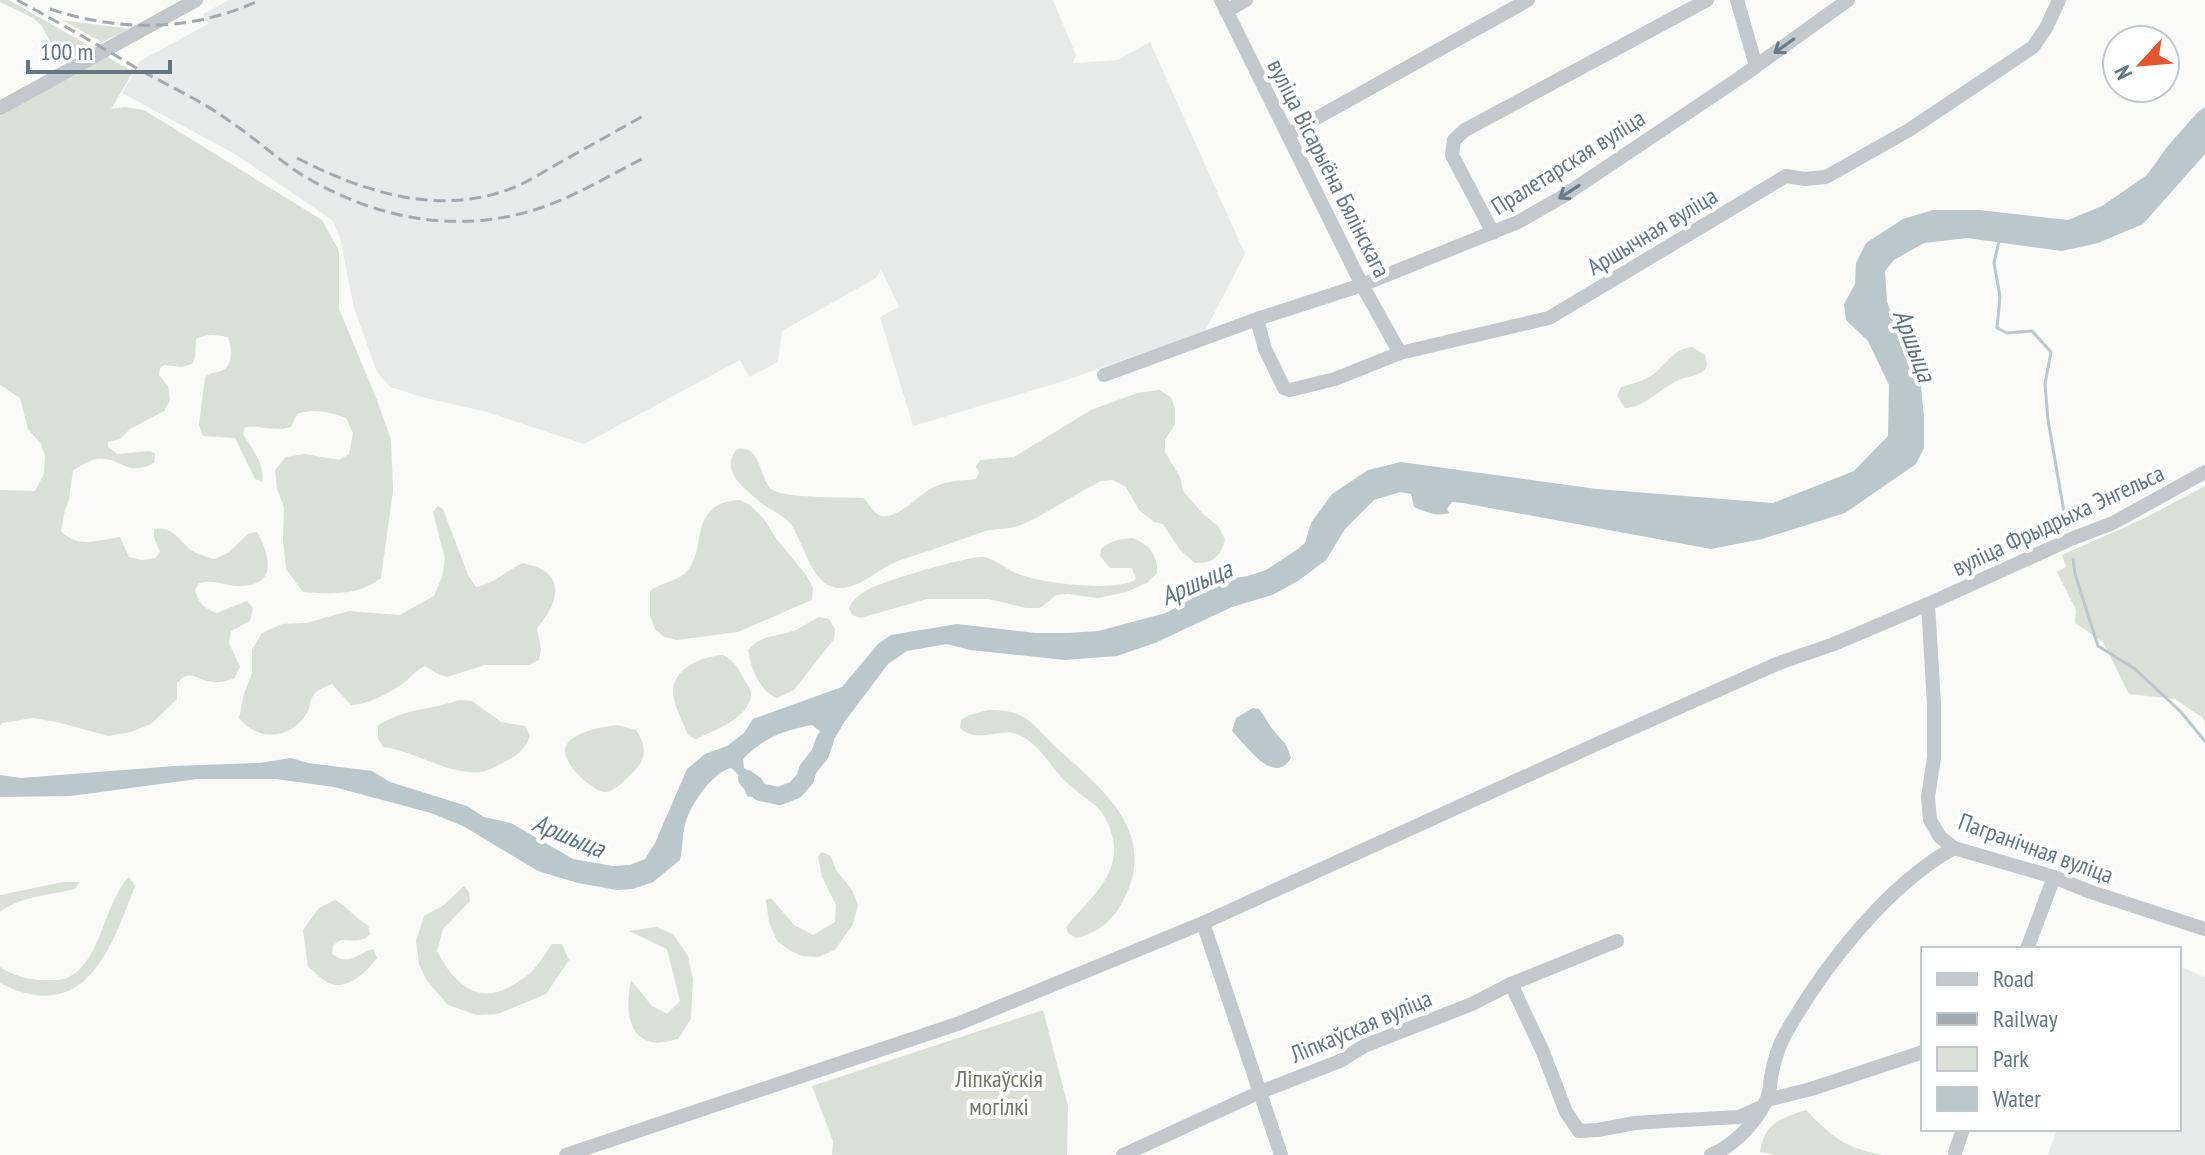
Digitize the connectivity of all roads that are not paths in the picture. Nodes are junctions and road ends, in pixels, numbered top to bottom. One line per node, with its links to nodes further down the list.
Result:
1 (196, 0): 10 (street)
2 (1246, 0): 8 (street)
3 (1528, 0): 11 (street)
4 (1707, 0): 12 (street)
5 (1737, 0): 9 (street)
6 (1848, 0): 9 (street, Пралетарская вуліца, one-way to 9)
7 (2059, 0): 15 (street, Аршычная вуліца)
8 (1224, 6): 11 (street, вуліца Вісарыёна Бялінскага)
9 (1756, 66): 12 (street, Пралетарская вуліца, one-way to 12)
10 (0, 108)
11 (1288, 134): 13 (street, вуліца Вісарыёна Бялінскага)
12 (1493, 233): 13 (street, Пралетарская вуліца)
13 (1362, 285): 14 (street, Пралетарская вуліца); 15 (street, вуліца Вісарыёна Бялінскага)
14 (1257, 319): 15 (street, Аршычная вуліца); 16 (street, Пралетарская вуліца)
15 (1400, 353)
16 (1104, 375)
17 (2205, 472): 18 (street, вуліца Фрыдрыха Энгельса)
18 (1928, 604): 19 (street, Пагранічная вуліца); 21 (street, вуліца Фрыдрыха Энгельса)
19 (1954, 848): 20 (street, Пагранічная вуліца); 28 (street)
20 (2054, 877): 22 (street, Пагранічная вуліца); 24 (street)
21 (1203, 923): 27 (street); 31 (street, вуліца Фрыдрыха Энгельса)
22 (2205, 929)
23 (1617, 941): 25 (street, Ліпкаўская вуліца)
24 (2028, 947)
25 (1511, 984): 27 (street, Ліпкаўская вуліца); 28 (street)
26 (1921, 1053): 28 (street)
27 (1258, 1093): 32 (street, Ліпкаўская вуліца); 33 (street)
28 (1764, 1104): 34 (street)
29 (1962, 1131): 30 (street)
30 (1955, 1153)
31 (566, 1155)
32 (1123, 1155)
33 (1281, 1155)
34 (1711, 1155)

